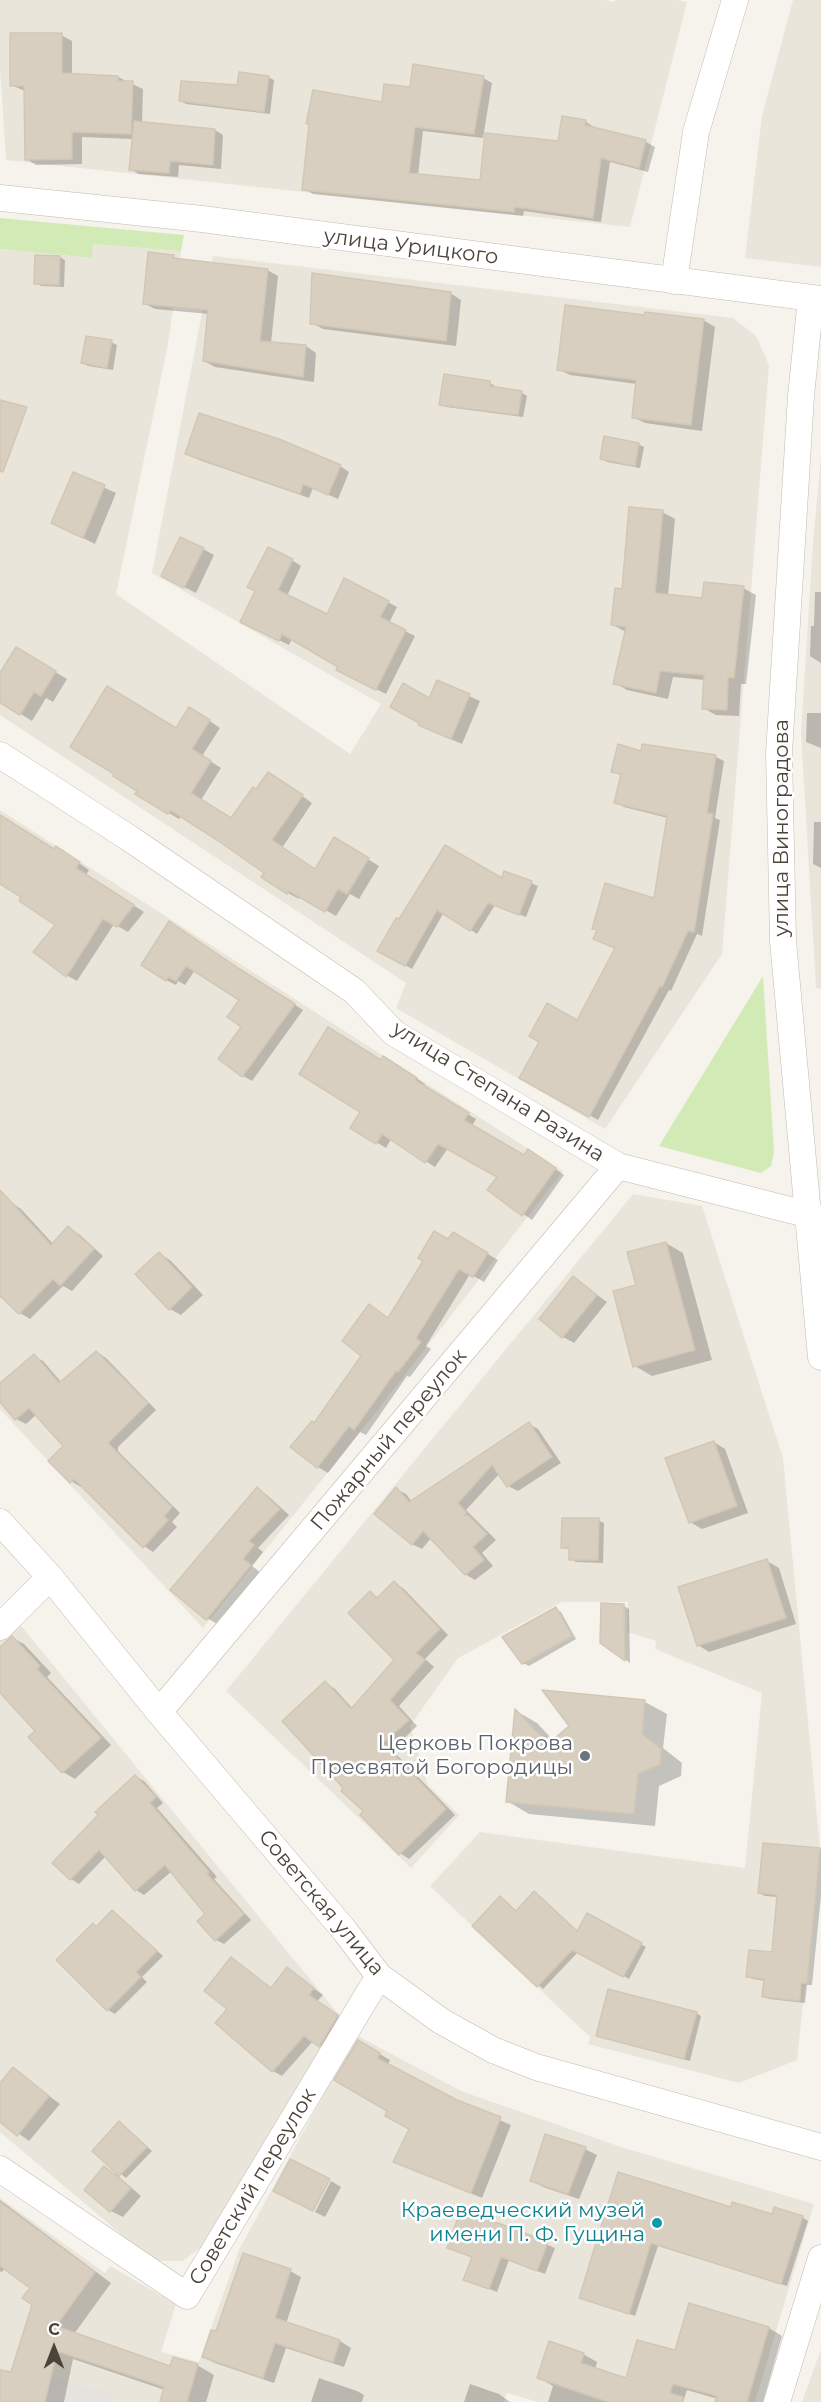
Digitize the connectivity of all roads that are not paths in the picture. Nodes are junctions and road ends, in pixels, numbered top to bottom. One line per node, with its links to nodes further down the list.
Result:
1 (735, 0): 3 (street)
2 (0, 198): 3 (street, улица Урицкого)
3 (674, 281): 4 (street, улица Урицкого)
4 (816, 299): 7 (street, улица Виноградова)
5 (0, 755): 6 (street, улица Степана Разина)
6 (618, 1166): 7 (street, улица Степана Разина); 12 (street, Пожарный переулок)
7 (815, 1217): 8 (street, улица Виноградова)
8 (821, 1357)
9 (0, 1522): 10 (street, Советская улица)
10 (50, 1577): 11 (street); 12 (street, Советская улица)
11 (0, 1627)
12 (159, 1712): 13 (street, Советская улица)
13 (379, 1976): 14 (street, Советская улица); 15 (street, Советский переулок)
14 (821, 2147)
15 (0, 2169)
16 (821, 2258): 17 (street)
17 (777, 2402)

